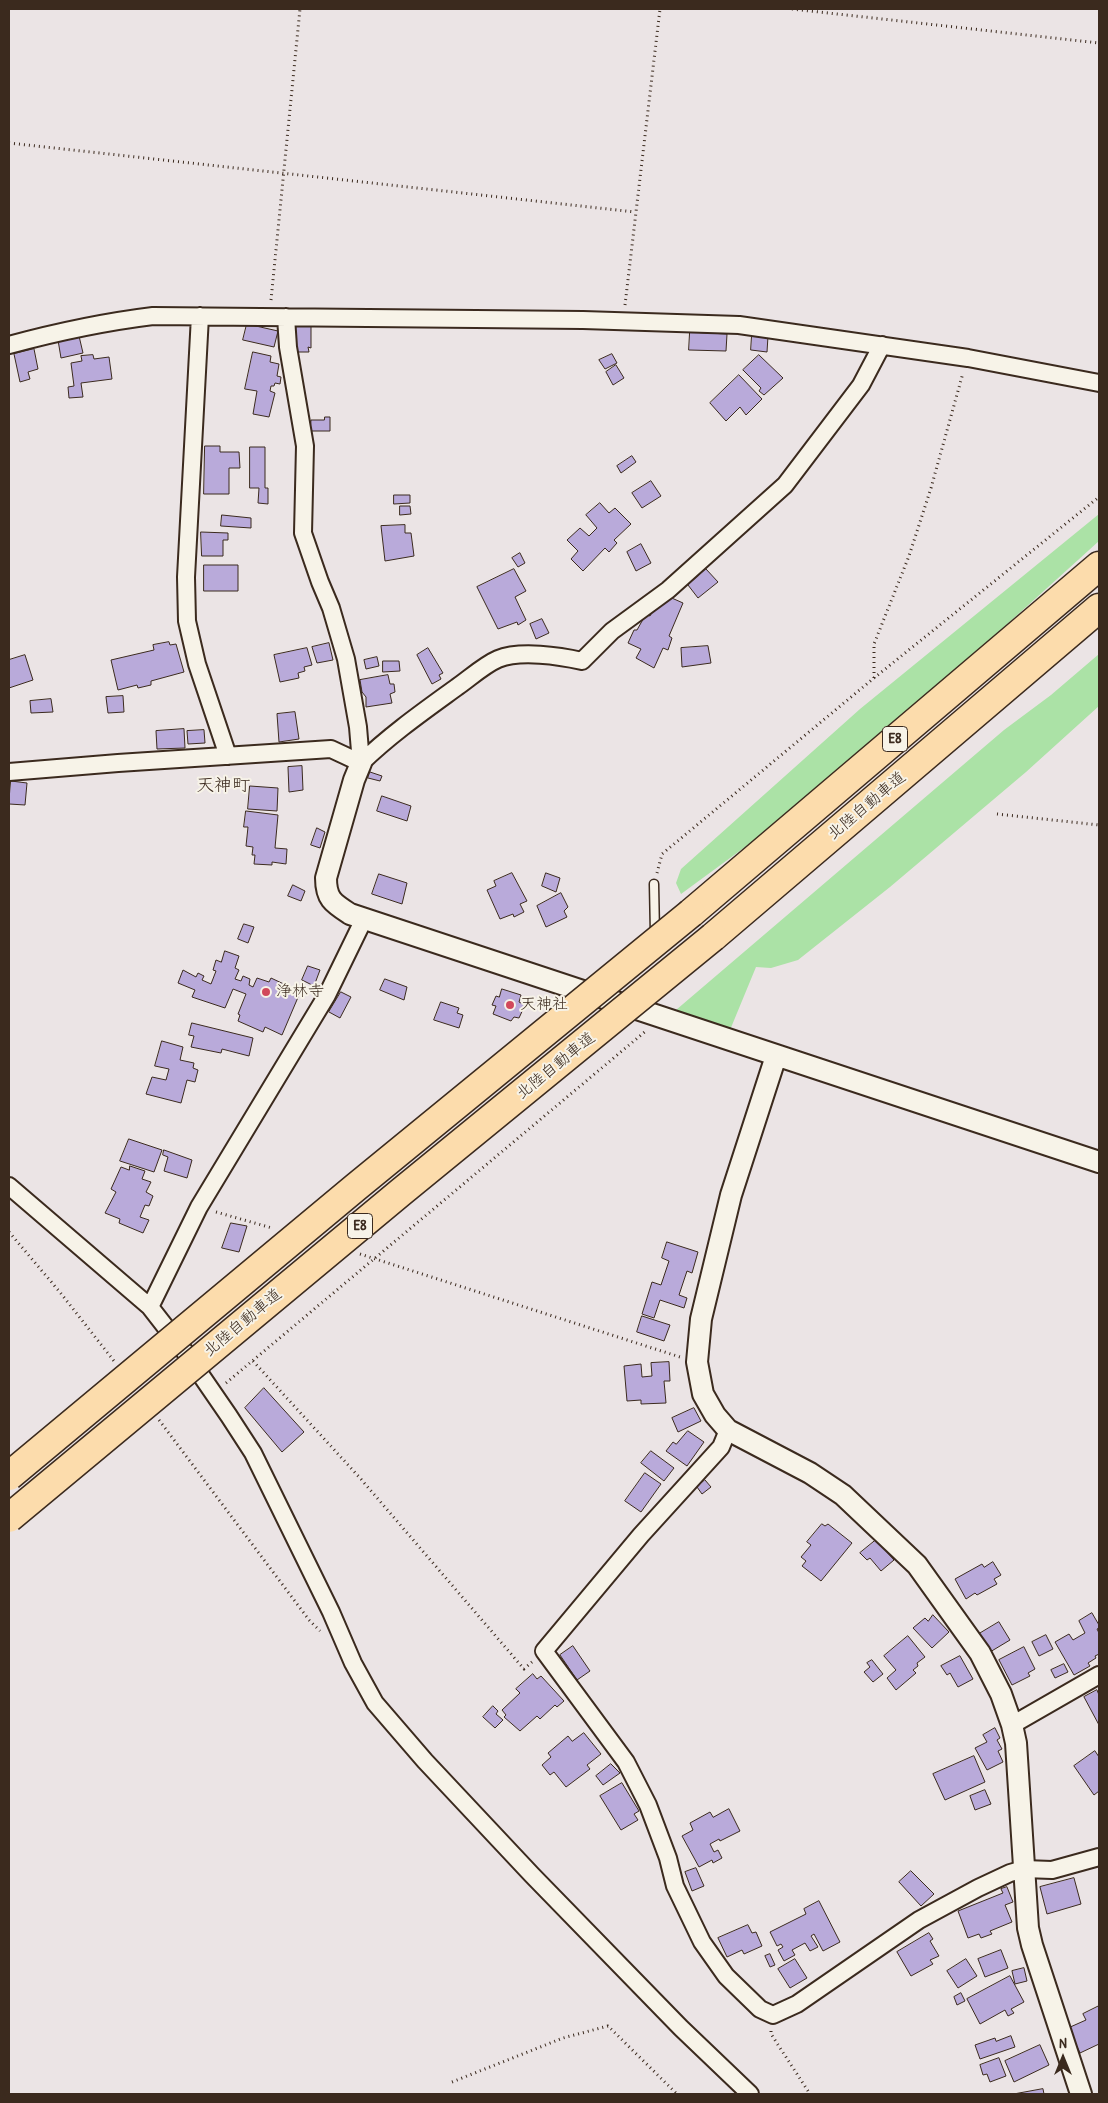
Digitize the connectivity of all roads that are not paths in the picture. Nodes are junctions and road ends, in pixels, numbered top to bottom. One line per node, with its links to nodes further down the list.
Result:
1 (200, 316): 2 (street); 3 (street); 8 (street)
2 (286, 317): 4 (street); 9 (street)
3 (9, 345)
4 (882, 345): 5 (street); 9 (street)
5 (1099, 383)
6 (1099, 566): 21 (highway, 北陸自動車道 / E8, bridge)
7 (1099, 608): 22 (highway, 北陸自動車道 / E8, bridge)
8 (228, 756): 9 (street); 10 (street)
9 (362, 762): 12 (street)
10 (9, 772)
11 (654, 884): 13 (lane)
12 (364, 919): 15 (street); 19 (street)
13 (656, 950)
14 (656, 969): 15 (lane)
15 (657, 1006): 16 (street)
16 (776, 1056): 17 (street); 20 (street)
17 (1099, 1162)
18 (9, 1186): 19 (street)
19 (150, 1306): 27 (street)
20 (728, 1430): 24 (street); 26 (street)
21 (9, 1476)
22 (9, 1518)
23 (1099, 1675): 24 (street)
24 (1012, 1725): 26 (street)
25 (1099, 1857): 26 (street)
26 (1024, 1869): 28 (street)
27 (750, 2094)
28 (1081, 2094)

